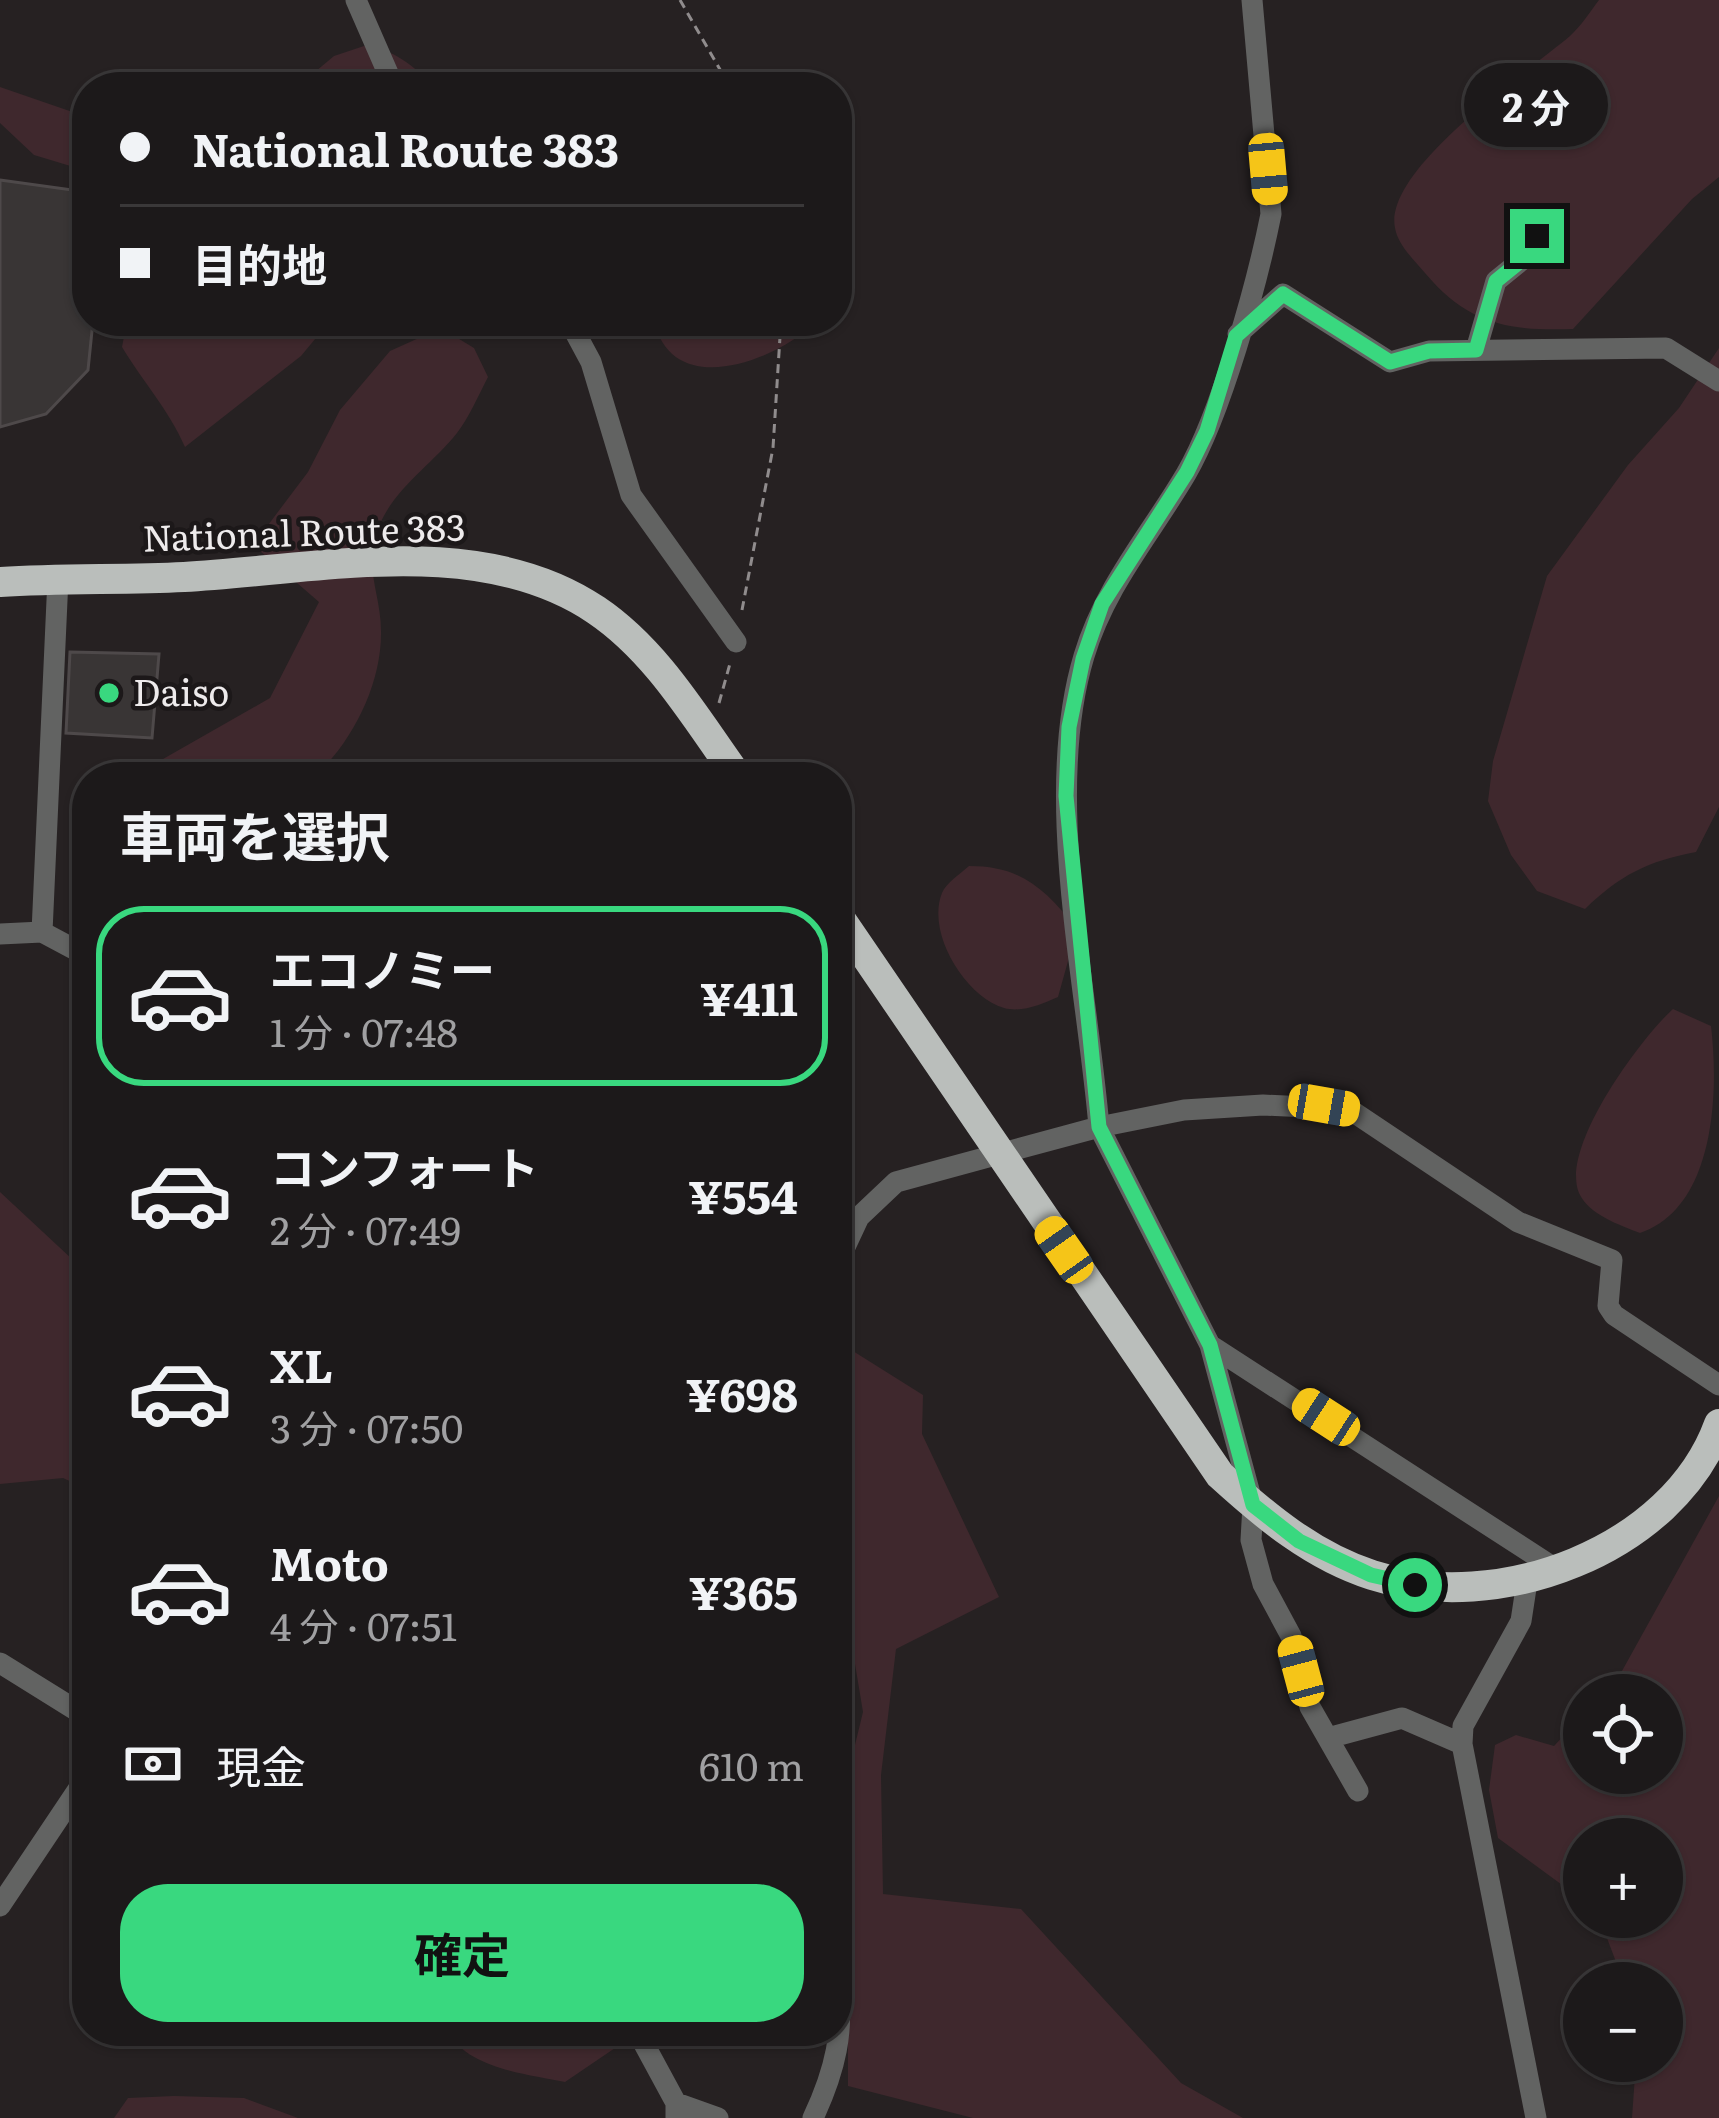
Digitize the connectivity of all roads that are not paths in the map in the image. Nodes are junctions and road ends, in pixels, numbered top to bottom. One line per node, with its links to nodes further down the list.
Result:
1 (356, 0): 3 (street)
2 (1252, 0): 6 (street)
3 (387, 72)
4 (1537, 236): 7 (street)
5 (577, 336): 11 (street)
6 (1236, 336): 7 (street); 17 (street)
7 (1476, 350): 8 (street)
8 (1719, 381)
9 (58, 578): 10 (highway, National Route 383); 12 (highway, National Route 383); 13 (street)
10 (0, 582)
11 (736, 642)
12 (728, 762)
13 (42, 932): 14 (street); 16 (street)
14 (0, 934)
15 (852, 936): 18 (highway)
16 (72, 948)
17 (1099, 1127): 18 (street); 20 (street); 21 (street)
18 (999, 1156): 19 (street); 23 (highway)
19 (852, 1231)
20 (1210, 1345): 23 (street); 24 (street)
21 (1719, 1385)
22 (1719, 1424): 24 (highway)
23 (1253, 1505): 24 (highway); 27 (street)
24 (1542, 1572): 28 (street)
25 (0, 1663): 26 (street)
26 (72, 1708)
27 (1328, 1738): 28 (street); 29 (street)
28 (1462, 1744): 37 (street)
29 (1358, 1792)
30 (72, 1798): 31 (street)
31 (0, 1906)
32 (644, 2046): 34 (street)
33 (840, 2046): 36 (street)
34 (676, 2110): 35 (street)
35 (718, 2118)
36 (813, 2118)
37 (1536, 2118)

